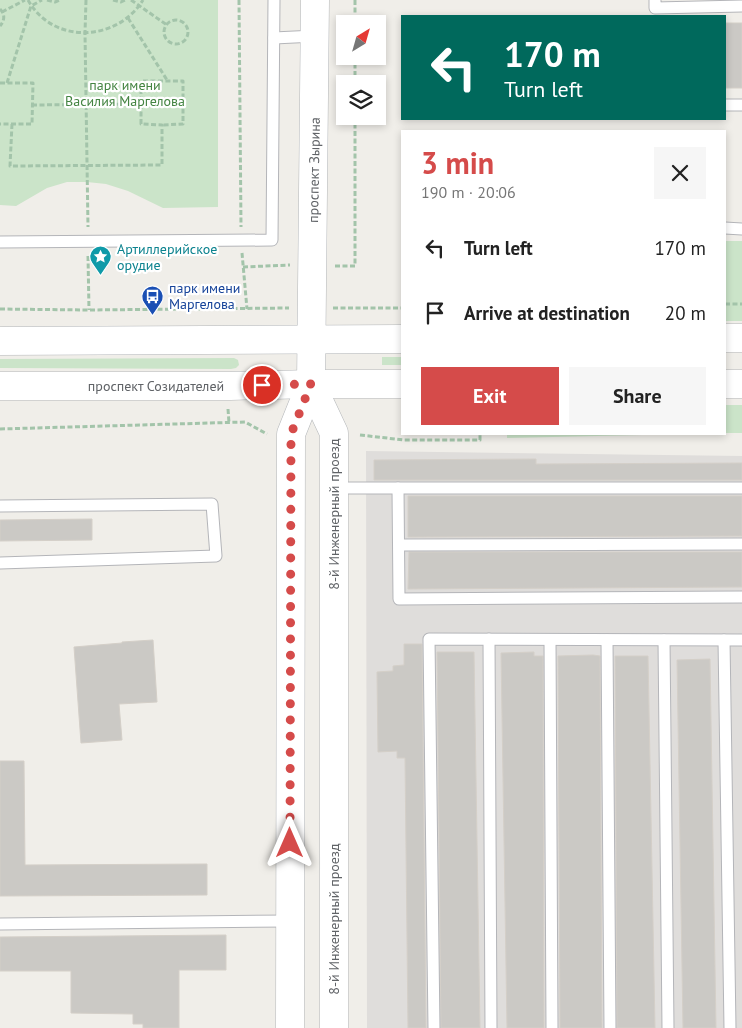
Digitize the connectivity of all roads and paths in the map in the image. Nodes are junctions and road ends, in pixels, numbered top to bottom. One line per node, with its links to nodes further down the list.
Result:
1 (27, 0): 15 (path); 18 (path)
2 (42, 0): 15 (path)
3 (47, 0): 4 (path)
4 (60, 0)
5 (86, 0): 23 (path)
6 (113, 0): 7 (path)
7 (126, 0)
8 (131, 0): 16 (path)
9 (143, 0): 16 (path)
10 (239, 0): 41 (path)
11 (274, 0): 25 (lane)
12 (315, 0): 24 (street, проспект Зырина)
13 (355, 0): 19 (path)
14 (655, 0): 17 (lane)
15 (31, 6): 23 (path); 28 (path)
16 (140, 6): 20 (path); 21 (path)
17 (742, 6)
18 (1, 10): 22 (path)
19 (355, 15)
20 (128, 18): 23 (path); 26 (path)
21 (167, 25): 21 (path)
22 (0, 26)
23 (85, 33): 29 (path)
24 (315, 36): 25 (lane); 49 (street, проспект Зырина)
25 (274, 38): 41 (lane)
26 (168, 81): 30 (path); 36 (path)
27 (0, 83): 28 (path)
28 (7, 83): 31 (path)
29 (86, 104): 30 (path); 31 (path); 38 (path)
30 (141, 104): 36 (path)
31 (32, 105): 35 (path)
32 (742, 105): 33 (lane)
33 (726, 106)
34 (0, 124): 35 (path)
35 (12, 124): 38 (path)
36 (162, 124): 38 (path)
37 (355, 125): 45 (path)
38 (87, 166): 42 (path)
39 (726, 228): 40 (lane)
40 (742, 228)
41 (241, 240): 42 (lane); 46 (path)
42 (88, 241): 43 (lane); 53 (path)
43 (0, 242)
44 (298, 265): 46 (path)
45 (335, 266)
46 (243, 267): 52 (path)
47 (726, 304): 48 (path)
48 (742, 304)
49 (312, 308): 50 (path); 52 (path); 57 (street, проспект Зырина)
50 (401, 308)
51 (0, 309): 53 (path)
52 (247, 309): 53 (path)
53 (89, 310)
54 (726, 338): 55 (street)
55 (742, 338)
56 (401, 339): 57 (street)
57 (312, 340): 58 (street); 59 (street, проспект Зырина)
58 (0, 341)
59 (311, 384): 60 (street, проспект Созидателей); 63 (street, проспект Созидателей); 70 (street, 8-й Инженерный проезд); 84 (street)
60 (401, 384)
61 (726, 384): 62 (street)
62 (742, 384)
63 (0, 386)
64 (228, 409): 65 (path)
65 (229, 423): 66 (path); 67 (path)
66 (0, 429)
67 (267, 434)
68 (360, 435): 69 (path)
69 (480, 435)
70 (334, 488): 71 (lane); 87 (street, 8-й Инженерный проезд)
71 (398, 488): 72 (lane); 75 (lane)
72 (742, 488)
73 (0, 506): 76 (lane)
74 (742, 544): 75 (lane)
75 (399, 545): 77 (lane)
76 (0, 563)
77 (742, 597)
78 (489, 640): 79 (lane); 88 (lane); 89 (lane)
79 (550, 640): 80 (lane); 90 (lane)
80 (607, 640): 81 (lane); 91 (lane)
81 (664, 640): 82 (lane); 92 (lane)
82 (724, 640): 83 (lane); 93 (lane)
83 (742, 640)
84 (290, 921): 85 (lane); 86 (street)
85 (0, 924)
86 (290, 1028)
87 (334, 1028)
88 (434, 1028)
89 (491, 1028)
90 (552, 1028)
91 (610, 1028)
92 (668, 1028)
93 (730, 1028)

